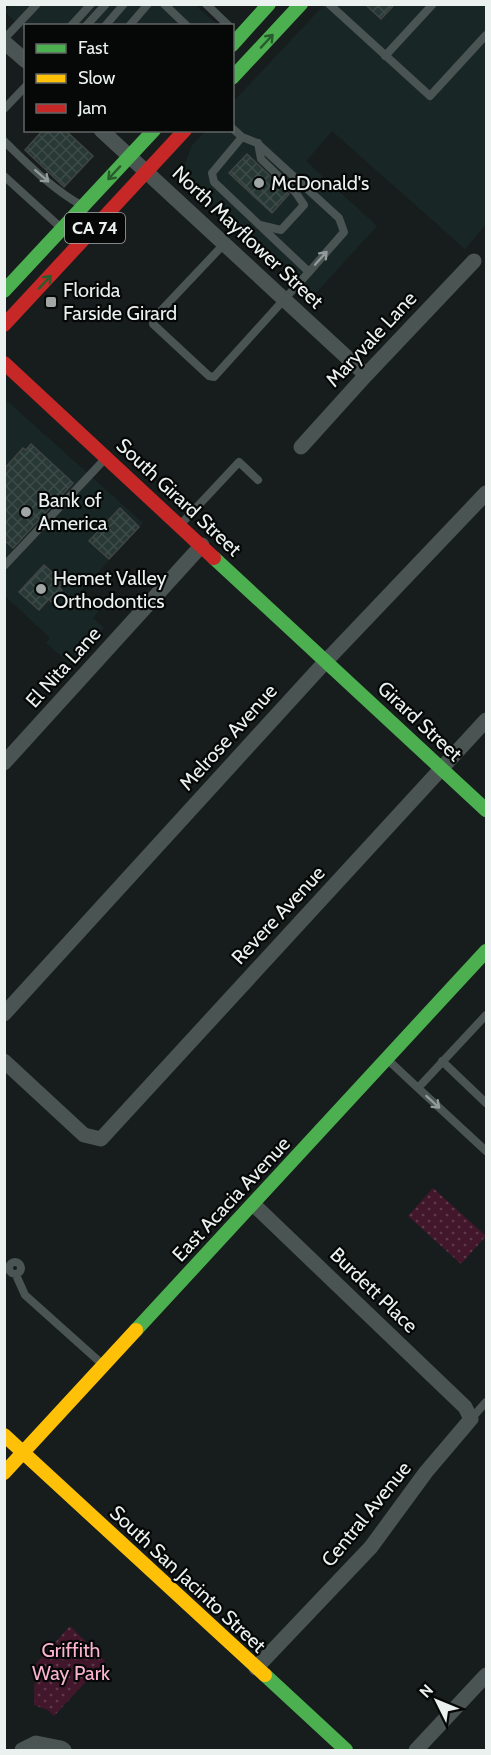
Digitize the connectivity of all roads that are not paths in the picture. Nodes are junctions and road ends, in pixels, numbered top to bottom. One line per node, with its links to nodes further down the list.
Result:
1 (37, 4): 20 (lane)
2 (91, 4): 12 (lane)
3 (106, 4): 13 (lane)
4 (124, 4): 14 (lane)
5 (148, 4): 15 (lane)
6 (165, 4): 16 (lane)
7 (206, 4): 17 (lane)
8 (269, 4): 18 (street)
9 (301, 4): 23 (street, one-way to 9)
10 (329, 4): 21 (lane)
11 (434, 4): 21 (lane)
12 (72, 24)
13 (88, 24)
14 (107, 24)
15 (131, 24)
16 (185, 24)
17 (225, 24)
18 (234, 34)
19 (486, 35): 21 (lane)
20 (4, 40): 22 (street)
21 (385, 56)
22 (24, 59)
23 (234, 76)
24 (24, 88): 25 (lane)
25 (7, 106)
26 (234, 130): 30 (lane)
27 (103, 132): 33 (street, North Mayflower Street)
28 (152, 132): 33 (street, CA 74)
29 (182, 132): 34 (street, CA 74)
30 (242, 137): 32 (lane); 37 (lane)
31 (4, 141): 36 (lane, one-way to 36)
32 (257, 143): 37 (lane); 41 (lane, one-way to 32)
33 (130, 156): 34 (street, North Mayflower Street); 36 (street, CA 74, one-way to 36)
34 (147, 172): 39 (street, North Mayflower Street); 44 (street, CA 74, one-way to 34)
35 (6, 181): 38 (lane)
36 (83, 207): 38 (street, CA 74)
37 (258, 224): 41 (lane)
38 (62, 230): 42 (street, CA 74)
39 (224, 244): 43 (street, North Mayflower Street); 43 (lane)
40 (474, 261): 46 (street, Maryvale Lane)
41 (309, 272): 43 (lane)
42 (4, 291)
43 (283, 299): 46 (street, North Mayflower Street)
44 (4, 325)
45 (4, 363): 48 (street, South Girard Street)
46 (366, 375): 47 (street, Maryvale Lane)
47 (301, 447)
48 (106, 457): 51 (street, South Girard Street); 53 (lane)
49 (258, 480): 51 (lane)
50 (486, 492): 54 (street, Melrose Avenue)
51 (180, 526): 52 (street, South Girard Street)
52 (202, 545): 54 (street, South Girard Street); 56 (street, El Nita Lane)
53 (4, 566)
54 (326, 661): 57 (street, Girard Street); 60 (street, Melrose Avenue)
55 (486, 720): 57 (street, Revere Avenue)
56 (4, 763)
57 (442, 768): 58 (street, Girard Street); 63 (street, Revere Avenue)
58 (486, 810)
59 (486, 951): 62 (street, East Acacia Avenue)
60 (4, 1014)
61 (486, 1015): 64 (lane)
62 (387, 1059): 65 (lane); 68 (street, East Acacia Avenue)
63 (4, 1061)
64 (442, 1062): 65 (lane); 66 (lane)
65 (418, 1088): 67 (lane, one-way to 67)
66 (486, 1103)
67 (486, 1151)
68 (253, 1204): 70 (street, East Acacia Avenue); 72 (street, Burdett Place)
69 (16, 1275): 70 (lane)
70 (104, 1366): 74 (street, East Acacia Avenue)
71 (486, 1402): 72 (lane)
72 (468, 1413): 76 (street, Central Avenue)
73 (4, 1436): 74 (street, South San Jacinto Street)
74 (23, 1453): 75 (street, East Acacia Avenue); 76 (street, South San Jacinto Street)
75 (4, 1473)
76 (256, 1668): 80 (street, South San Jacinto Street)
77 (486, 1675): 81 (street)
78 (29, 1747): 79 (street)
79 (64, 1750)
80 (346, 1750)
81 (416, 1750)

